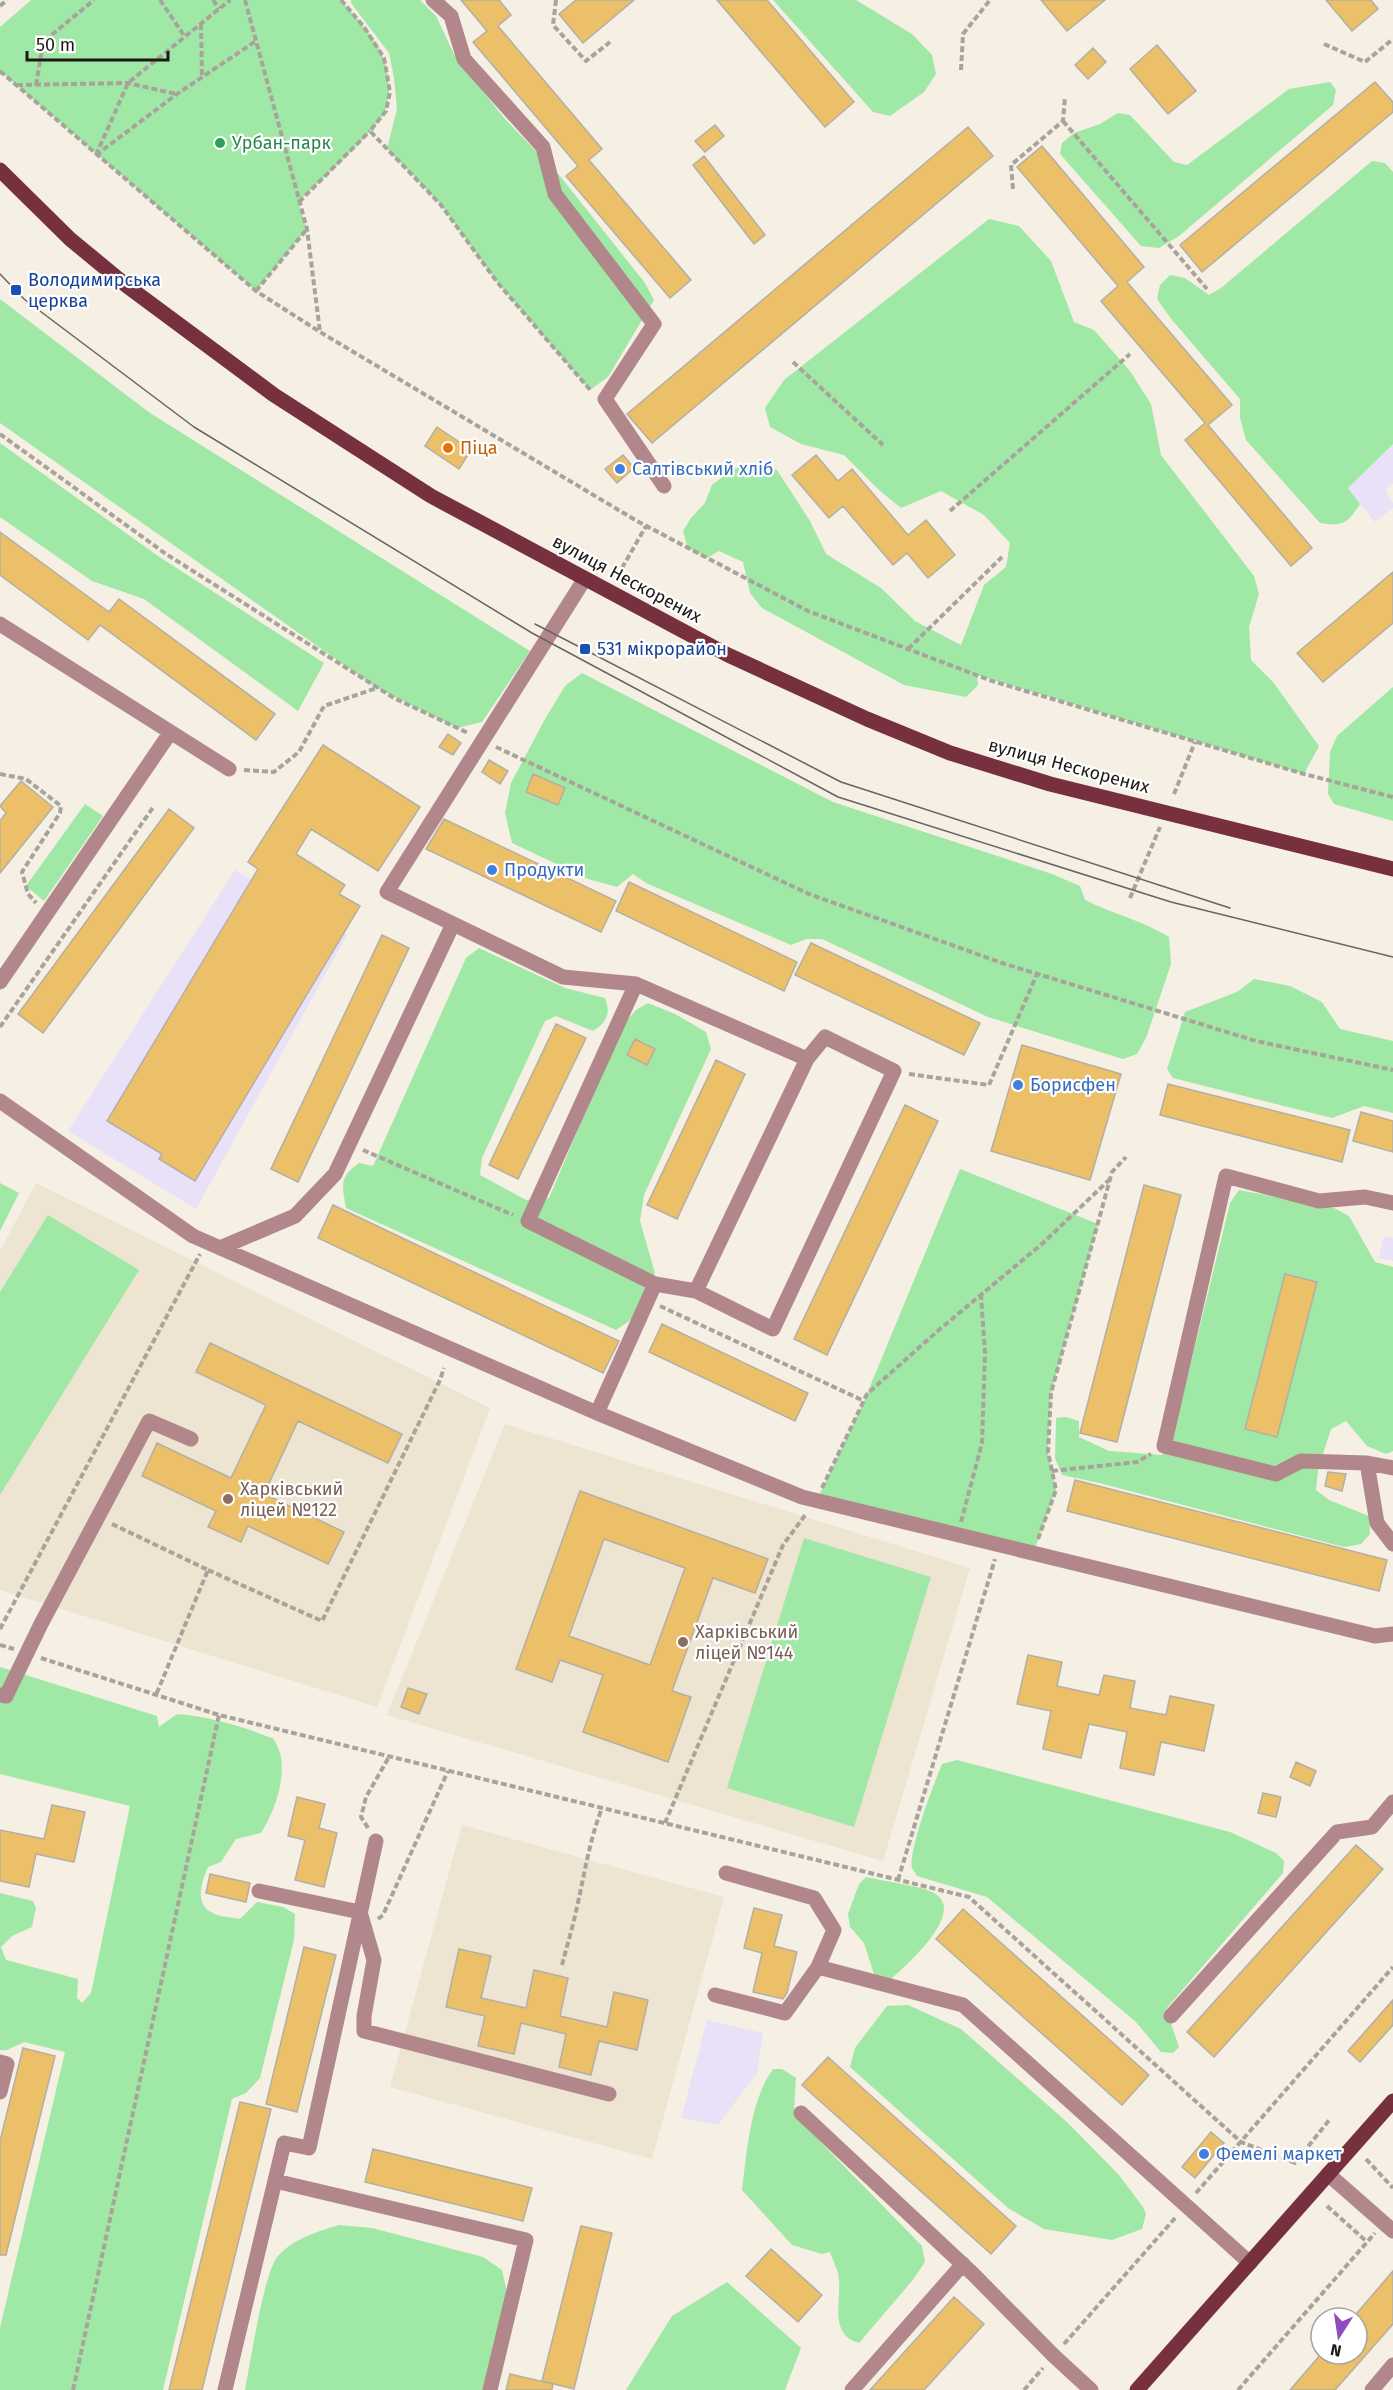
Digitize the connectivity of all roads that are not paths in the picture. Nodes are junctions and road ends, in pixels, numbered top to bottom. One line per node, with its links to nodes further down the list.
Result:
1 (433, 0): 3 (lane)
2 (0, 170): 4 (main road, вулиця Нескорених)
3 (664, 486)
4 (584, 580): 8 (main road, вулиця Нескорених); 9 (lane)
5 (0, 624): 6 (lane)
6 (170, 733): 7 (lane); 10 (lane)
7 (229, 769)
8 (1393, 869)
9 (453, 924): 11 (lane); 15 (lane)
10 (0, 982)
11 (636, 984): 12 (lane); 16 (lane)
12 (807, 1059): 17 (lane); 17 (lane)
13 (0, 1101): 15 (lane)
14 (1393, 1203): 20 (lane)
15 (213, 1245): 18 (lane)
16 (655, 1284): 17 (lane); 18 (lane)
17 (696, 1291)
18 (597, 1413): 23 (lane)
19 (190, 1439): 24 (lane)
20 (1367, 1463): 21 (lane); 22 (lane)
21 (1393, 1468)
22 (1393, 1544)
23 (1393, 1634)
24 (0, 1695)
25 (1393, 1802): 32 (lane)
26 (376, 1841): 29 (lane)
27 (726, 1874): 30 (lane)
28 (259, 1891): 29 (lane)
29 (360, 1912): 35 (lane); 39 (lane)
30 (818, 1966): 31 (lane); 41 (lane)
31 (715, 1995)
32 (1171, 2016)
33 (0, 2062): 34 (lane)
34 (0, 2092)
35 (609, 2094)
36 (1393, 2101): 38 (main road)
37 (801, 2113): 42 (lane)
38 (1328, 2174): 40 (lane); 41 (main road)
39 (275, 2181): 44 (lane); 45 (lane)
40 (1388, 2227)
41 (1250, 2263): 48 (main road)
42 (963, 2264): 46 (lane); 47 (lane)
43 (1393, 2365): 49 (lane)
44 (225, 2390)
45 (490, 2390)
46 (852, 2390)
47 (1091, 2390)
48 (1137, 2390)
49 (1372, 2390)

